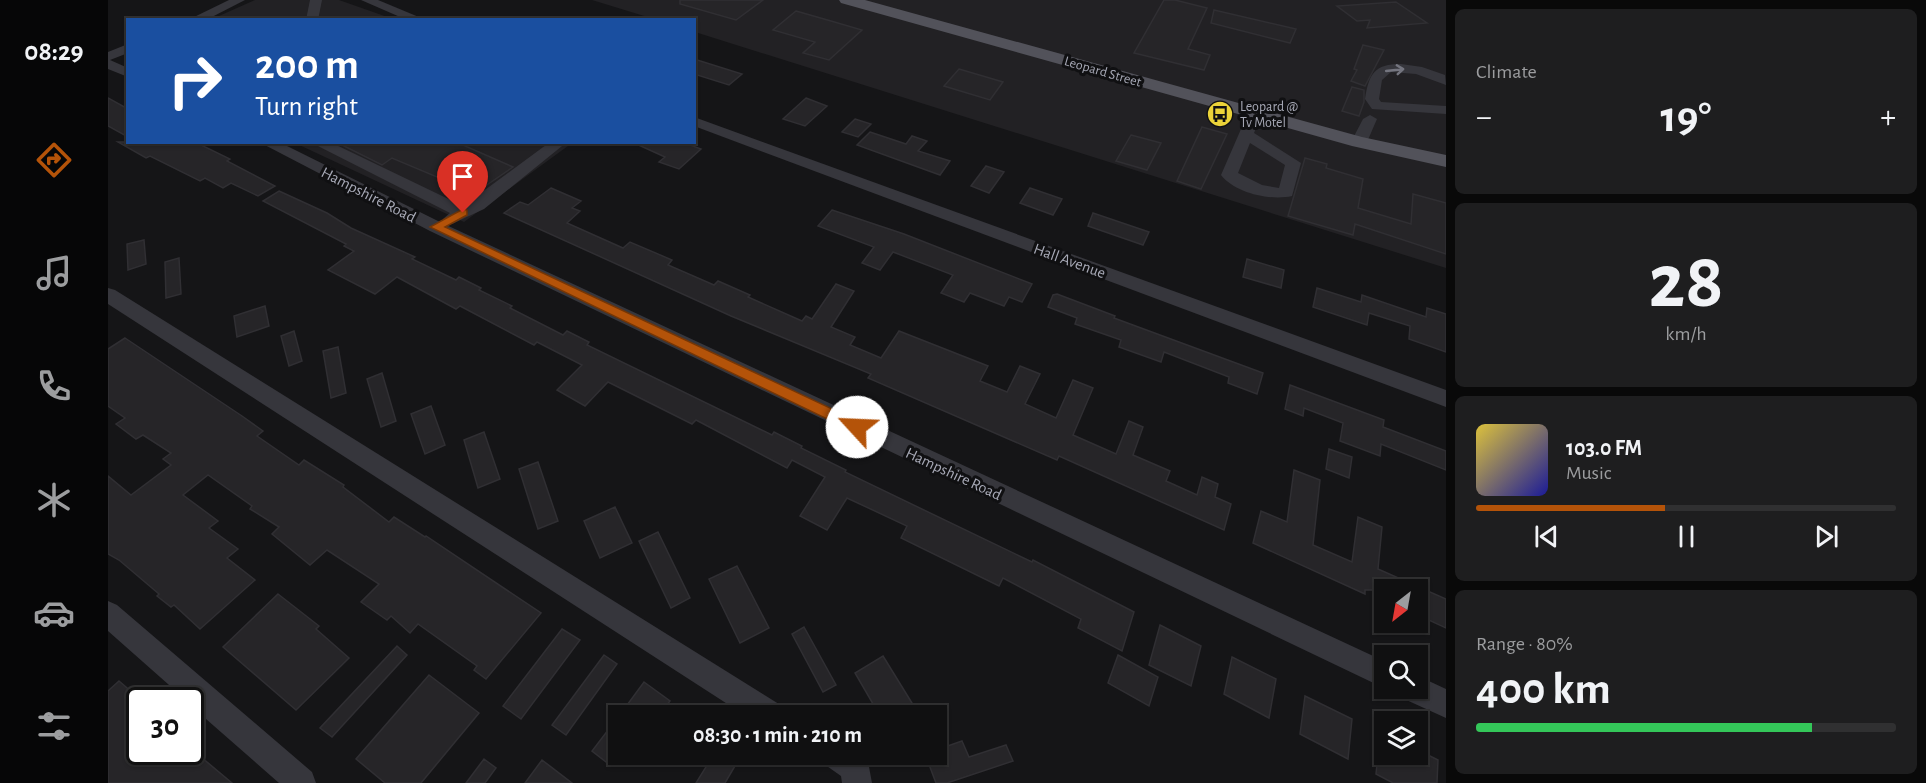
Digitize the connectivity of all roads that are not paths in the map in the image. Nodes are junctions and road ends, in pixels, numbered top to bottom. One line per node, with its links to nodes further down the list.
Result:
1 (238, 0): 5 (street)
2 (316, 0): 6 (street)
3 (367, 0): 7 (street)
4 (847, 0): 14 (main road, Leopard Street)
5 (198, 18)
6 (312, 18)
7 (415, 18)
8 (126, 49): 9 (street)
9 (108, 57)
10 (108, 64): 11 (street)
11 (126, 72)
12 (1446, 81): 15 (street, one-way to 12)
13 (1446, 110): 15 (street)
14 (1255, 113): 17 (street); 18 (main road, Leopard Street)
15 (1374, 113): 18 (street)
16 (696, 122): 27 (street, Hall Avenue)
17 (1246, 134)
18 (1359, 142): 22 (main road, Leopard Street); 23 (main road, Leopard Street)
19 (270, 144): 25 (street, Hampshire Road)
20 (321, 144): 24 (street)
21 (557, 144): 24 (street)
22 (1446, 161)
23 (1446, 174)
24 (463, 213): 25 (street)
25 (436, 227): 29 (street, Hampshire Road)
26 (108, 295): 32 (street)
27 (1446, 399)
28 (108, 614): 34 (street)
29 (1374, 670)
30 (1428, 696): 31 (street)
31 (1446, 704)
32 (755, 705)
33 (851, 765): 35 (street)
34 (301, 783)
35 (857, 783)

